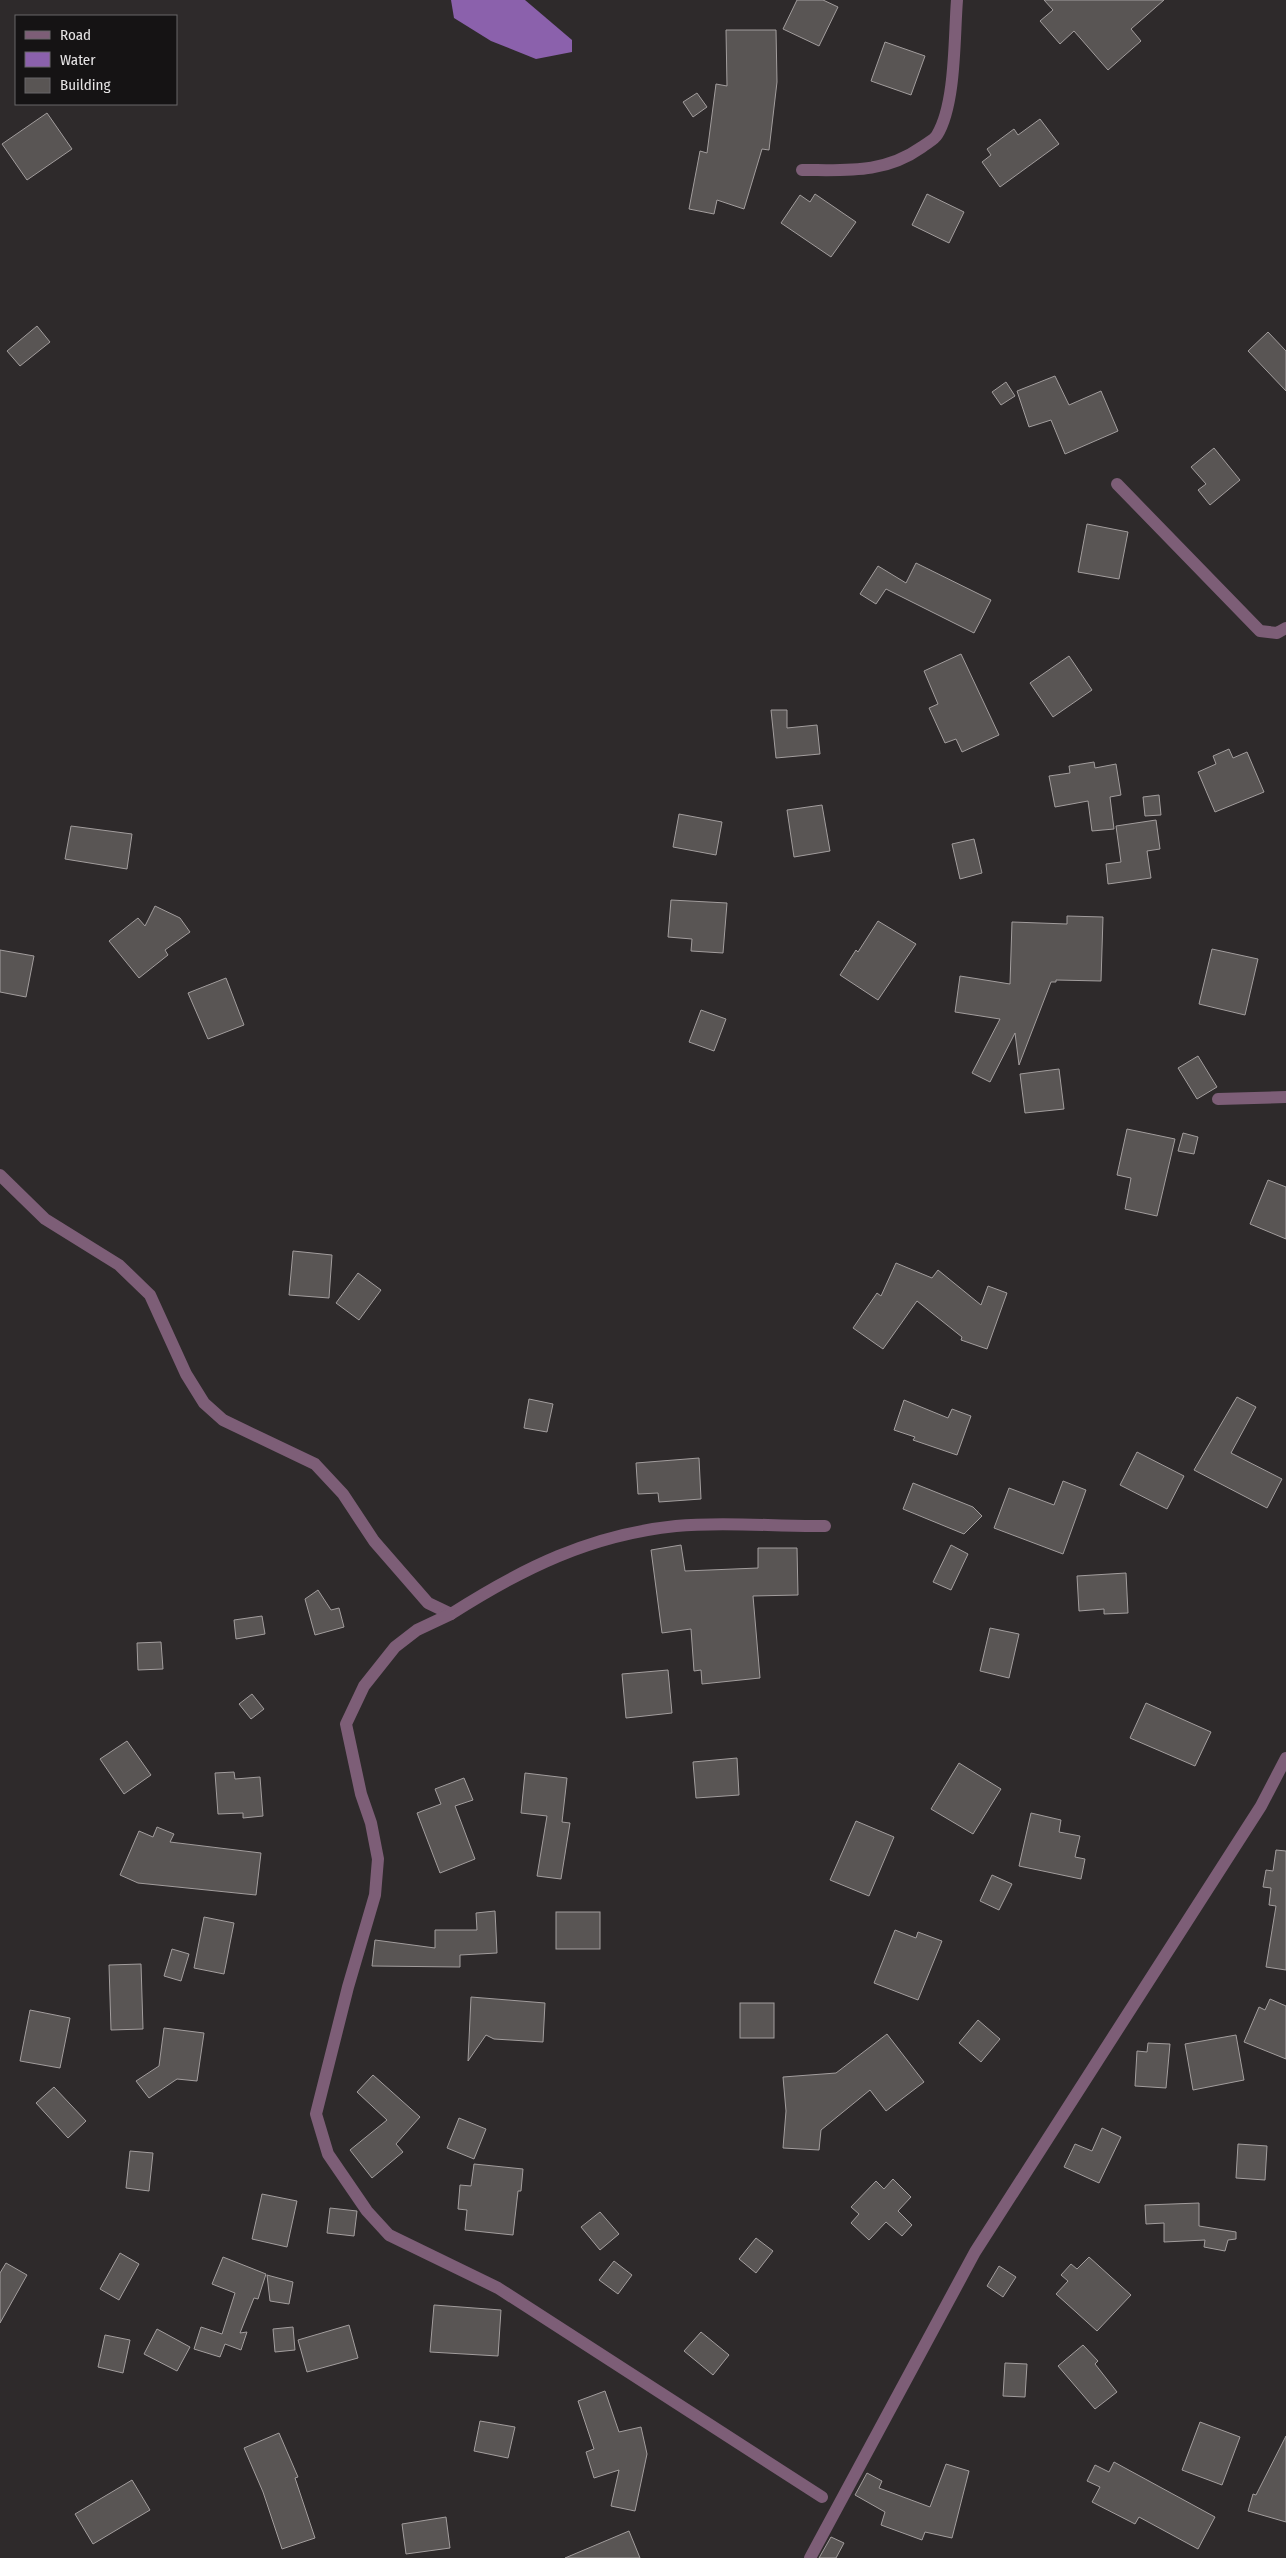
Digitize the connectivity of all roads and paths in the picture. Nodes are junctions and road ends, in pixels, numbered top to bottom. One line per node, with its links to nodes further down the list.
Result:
1 (956, 0): 2 (street)
2 (802, 170)
3 (1117, 484): 4 (street)
4 (1286, 628)
5 (1286, 1097): 6 (street)
6 (1218, 1099)
7 (0, 1175): 9 (street)
8 (825, 1526): 9 (street)
9 (451, 1614): 11 (street)
10 (1286, 1758): 12 (street)
11 (822, 2497)
12 (810, 2558)

